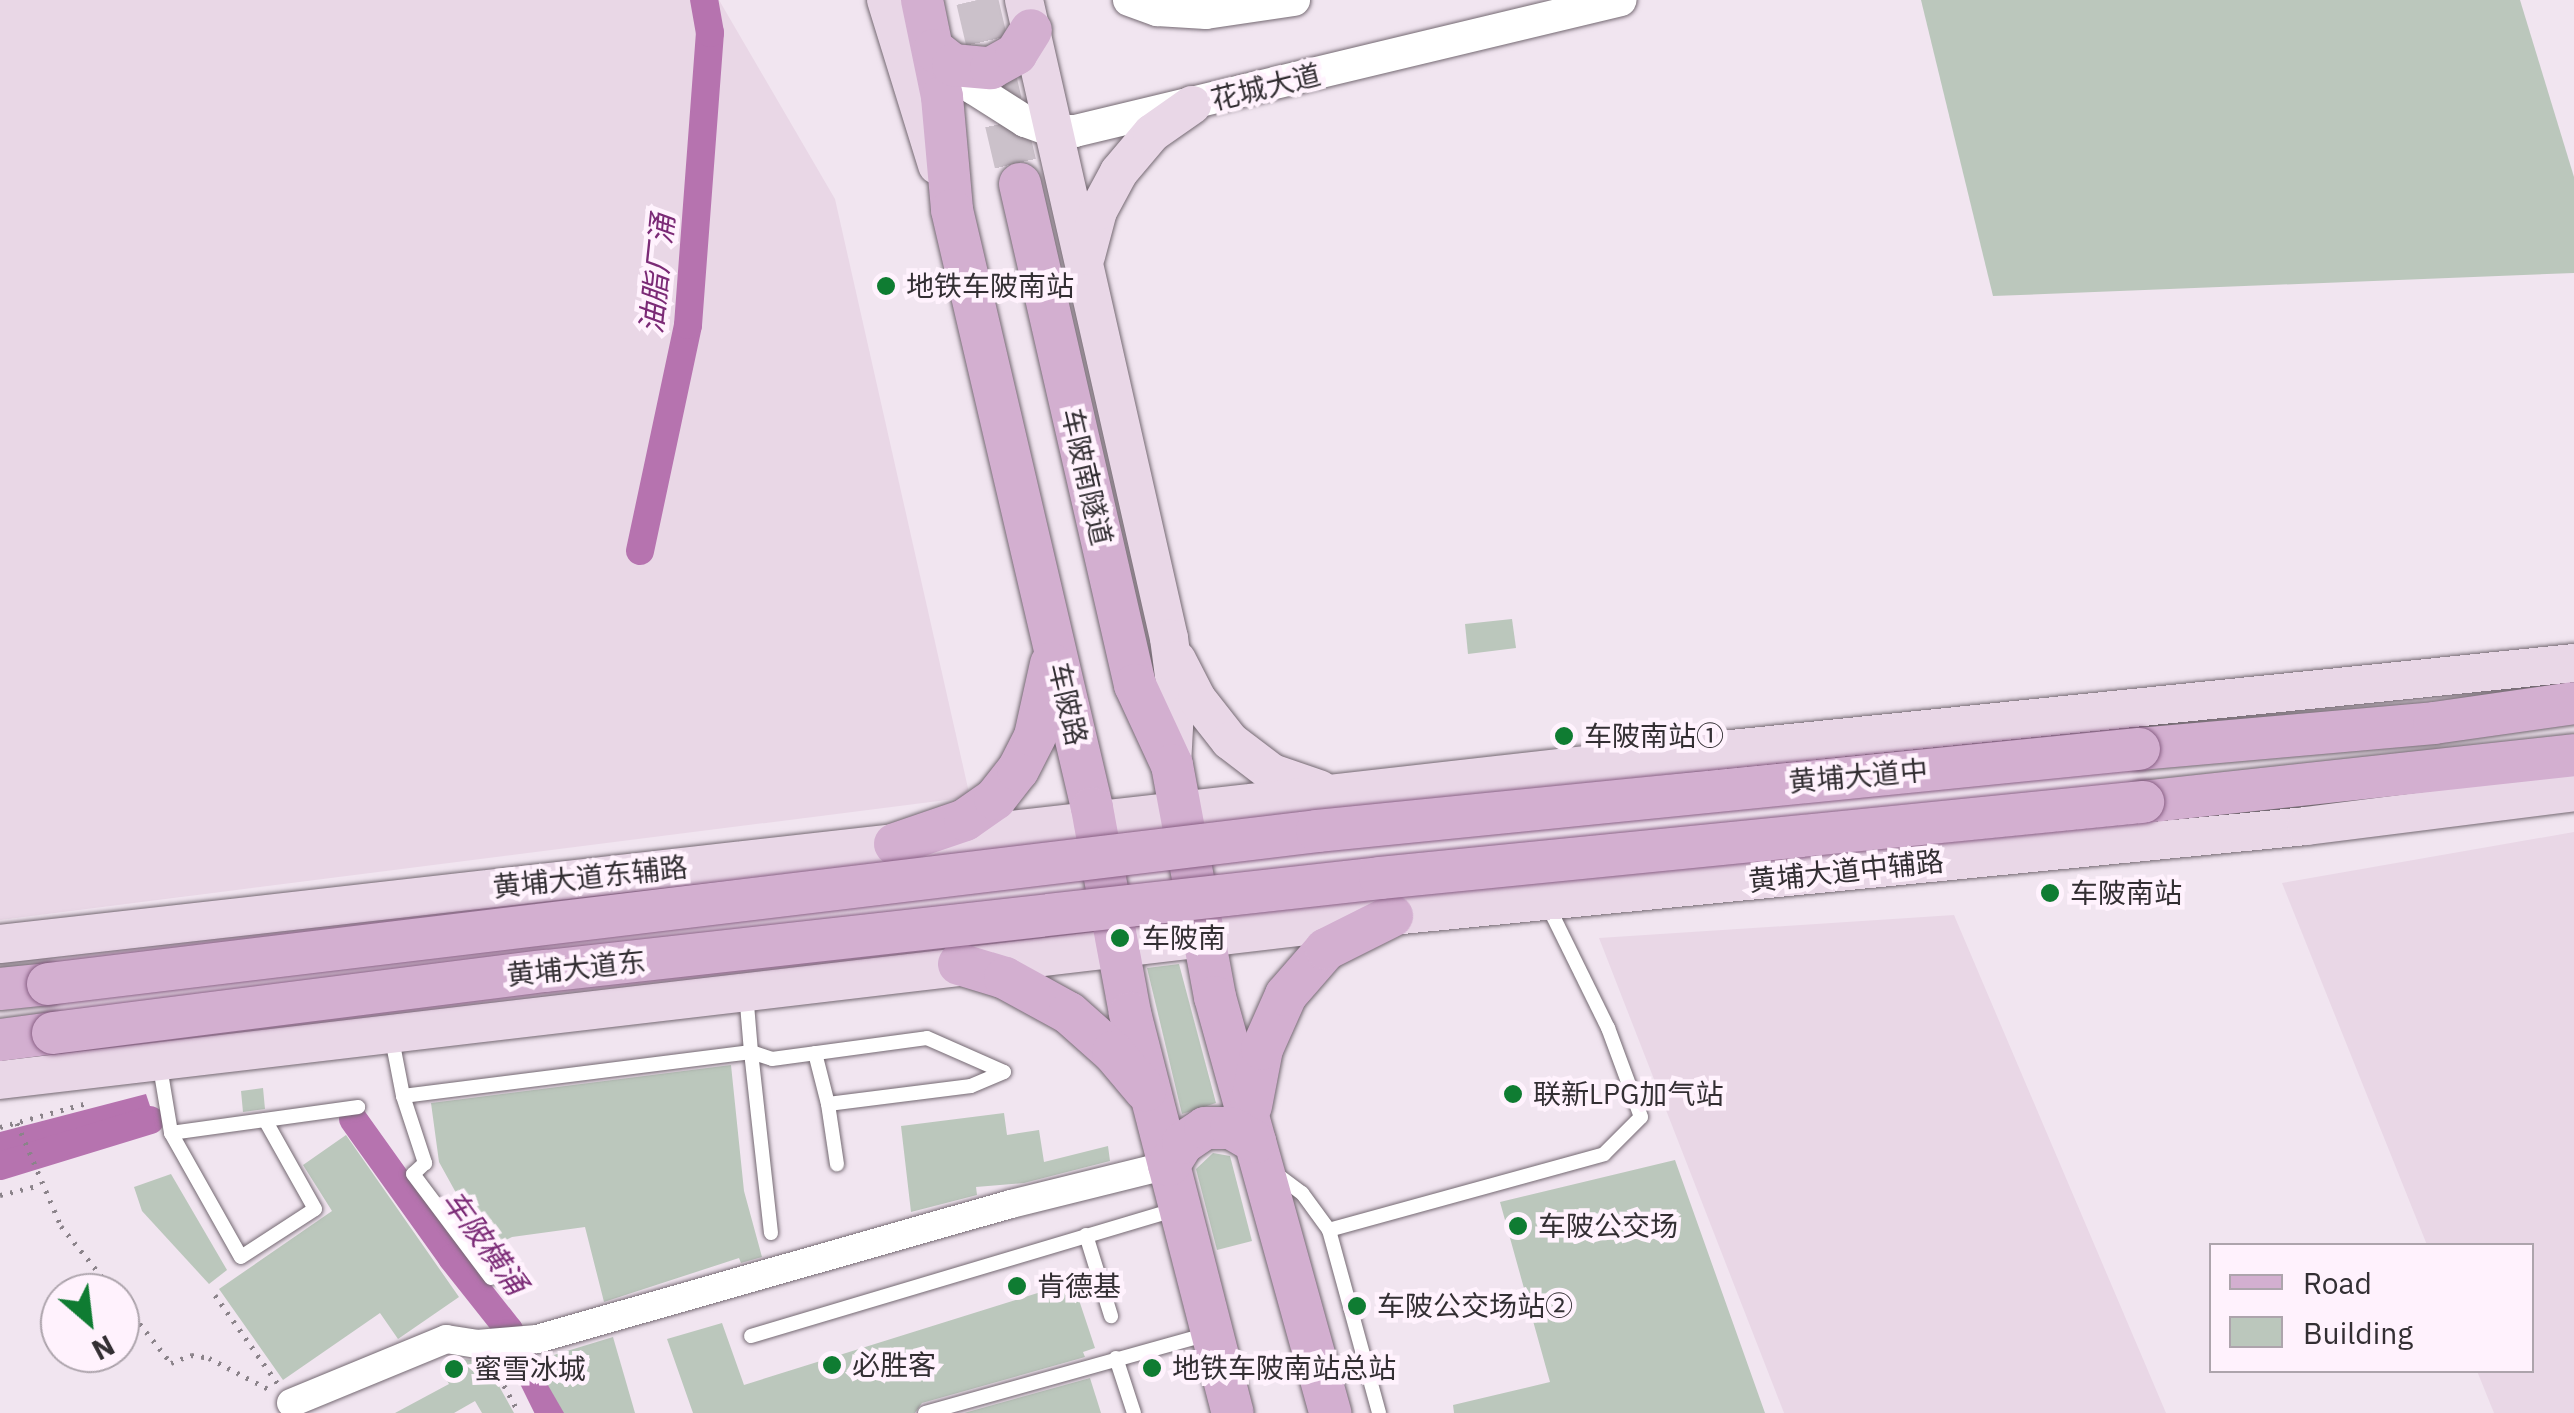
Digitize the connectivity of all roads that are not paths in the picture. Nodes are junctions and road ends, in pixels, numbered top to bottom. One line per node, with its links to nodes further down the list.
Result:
1 (886, 0): 11 (main road, 车陂路)
2 (922, 0): 7 (main road)
3 (1129, 0): 4 (street)
4 (1294, 0)
5 (1620, 0): 8 (street, 花城大道)
6 (1028, 15): 7 (main road); 9 (main road)
7 (934, 50): 9 (street); 11 (main road)
8 (1192, 105): 9 (street, 花城大道); 12 (main road)
9 (1054, 131): 12 (main road)
10 (1020, 184): 19 (main road, 车陂南隧道)
11 (952, 210): 13 (main road, 车陂路)
12 (1084, 268): 14 (main road)
13 (1051, 634): 24 (main road, 车陂路); 25 (main road)
14 (1169, 638): 19 (main road); 22 (main road)
15 (2574, 664): 17 (main road)
16 (2574, 703): 26 (main road, 黄埔大道中, bridge)
17 (1662, 756): 20 (main road); 28 (main road)
18 (2574, 756): 30 (main road, 黄埔大道中, bridge)
19 (1172, 764): 23 (main road)
20 (1438, 782): 22 (main road); 31 (main road)
21 (2574, 792): 28 (main road, 黄埔大道中辅路)
22 (1336, 793): 23 (main road)
23 (1180, 810): 24 (main road, 黄埔大道东辅路); 33 (main road)
24 (1094, 819): 25 (main road, 黄埔大道东辅路); 35 (main road, 车陂路)
25 (880, 845): 27 (main road, 黄埔大道东辅路); 37 (main road)
26 (1142, 851): 38 (main road, 黄埔大道东, bridge)
27 (729, 862): 34 (main road, 黄埔大道东辅路); 39 (main road)
28 (1674, 888): 29 (main road, 黄埔大道中辅路)
29 (1545, 900): 31 (main road, 黄埔大道中辅路); 56 (lane)
30 (1152, 904): 41 (main road, 黄埔大道东, bridge)
31 (1452, 909): 32 (main road, 黄埔大道中辅路)
32 (1392, 916): 33 (main road, 黄埔大道中辅路); 52 (main road)
33 (1202, 938): 35 (main road, 黄埔大道中辅路); 52 (main road)
34 (0, 944)
35 (1118, 948): 36 (main road); 47 (main road, 车陂路)
36 (959, 964): 37 (main road); 47 (main road)
37 (886, 972): 39 (main road)
38 (0, 989)
39 (742, 992): 40 (main road); 42 (lane)
40 (391, 1033): 44 (main road); 46 (lane)
41 (0, 1040)
42 (752, 1052): 43 (lane); 46 (lane); 57 (lane)
43 (815, 1054): 48 (lane); 48 (lane)
44 (159, 1060): 45 (main road); 51 (lane)
45 (0, 1080)
46 (402, 1096): 59 (lane)
47 (1153, 1103): 54 (main road, 车陂路)
48 (828, 1104): 53 (lane)
49 (358, 1107): 50 (lane)
50 (265, 1120): 51 (lane); 51 (lane)
51 (171, 1133)
52 (1255, 1142): 54 (main road); 56 (lane); 68 (main road)
53 (837, 1164)
54 (1169, 1165): 55 (main road, 车陂路); 64 (street)
55 (1180, 1208): 58 (lane); 61 (main road, 车陂路)
56 (1328, 1230): 69 (lane)
57 (771, 1233)
58 (1086, 1235): 60 (lane); 62 (lane)
59 (491, 1278)
60 (1111, 1316)
61 (1212, 1332): 63 (lane); 67 (main road, 车陂路)
62 (751, 1336)
63 (1116, 1358): 65 (lane); 66 (lane)
64 (291, 1402)
65 (925, 1413)
66 (1134, 1413)
67 (1233, 1413)
68 (1330, 1413)
69 (1379, 1413)

